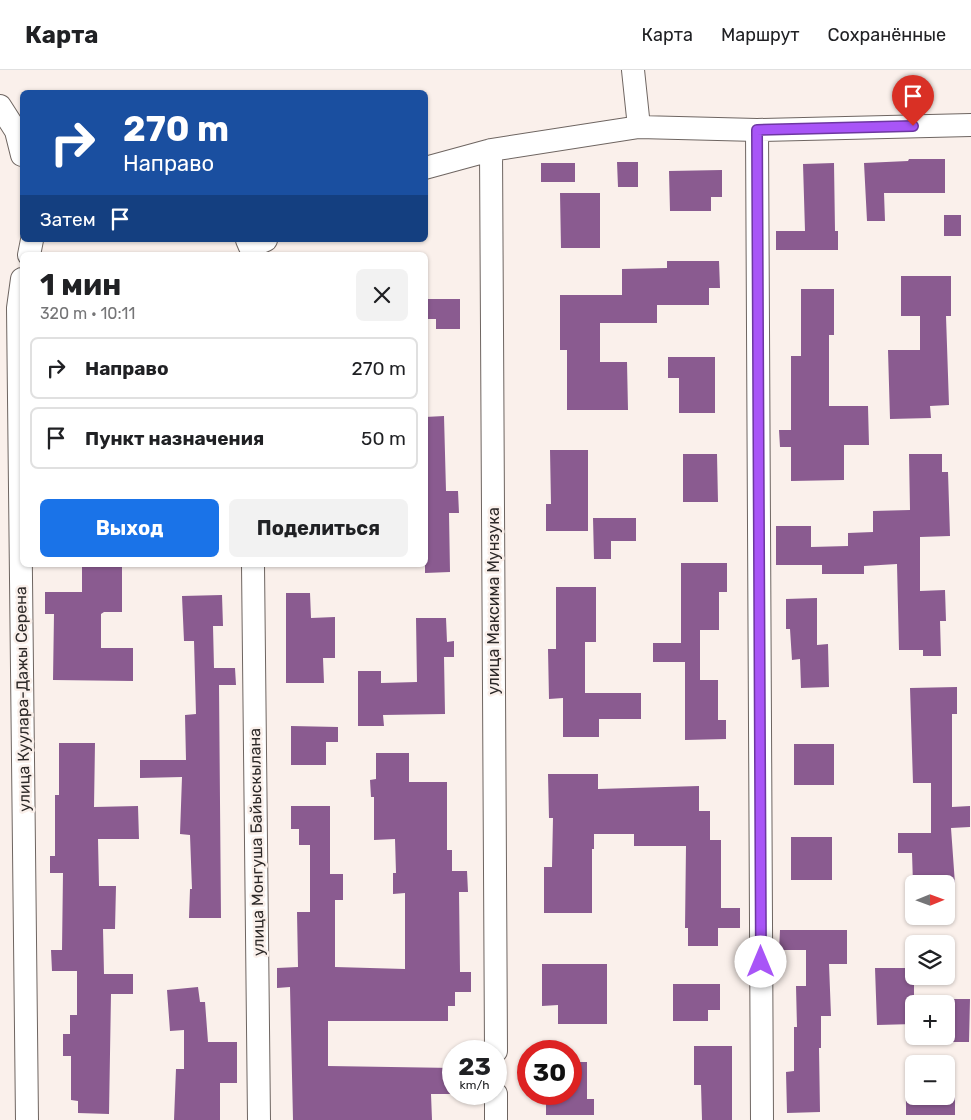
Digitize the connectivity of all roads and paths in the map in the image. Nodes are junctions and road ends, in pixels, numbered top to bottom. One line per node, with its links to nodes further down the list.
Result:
1 (633, 70): 4 (street)
2 (0, 106): 5 (street)
3 (971, 125): 6 (street)
4 (639, 127): 6 (street); 7 (street)
5 (19, 130)
6 (757, 130): 18 (street)
7 (491, 150): 8 (street); 13 (street, улица Максима Мунзука)
8 (428, 167)
9 (14, 287): 10 (street, улица Куулара-Дажы Серена)
10 (20, 488)
11 (21, 567): 15 (street, улица Куулара-Дажы Серена)
12 (253, 567): 16 (street, улица Монгуша Байыскылана)
13 (496, 1040)
14 (496, 1105): 17 (street)
15 (27, 1120)
16 (259, 1120)
17 (496, 1120)
18 (762, 1120)

